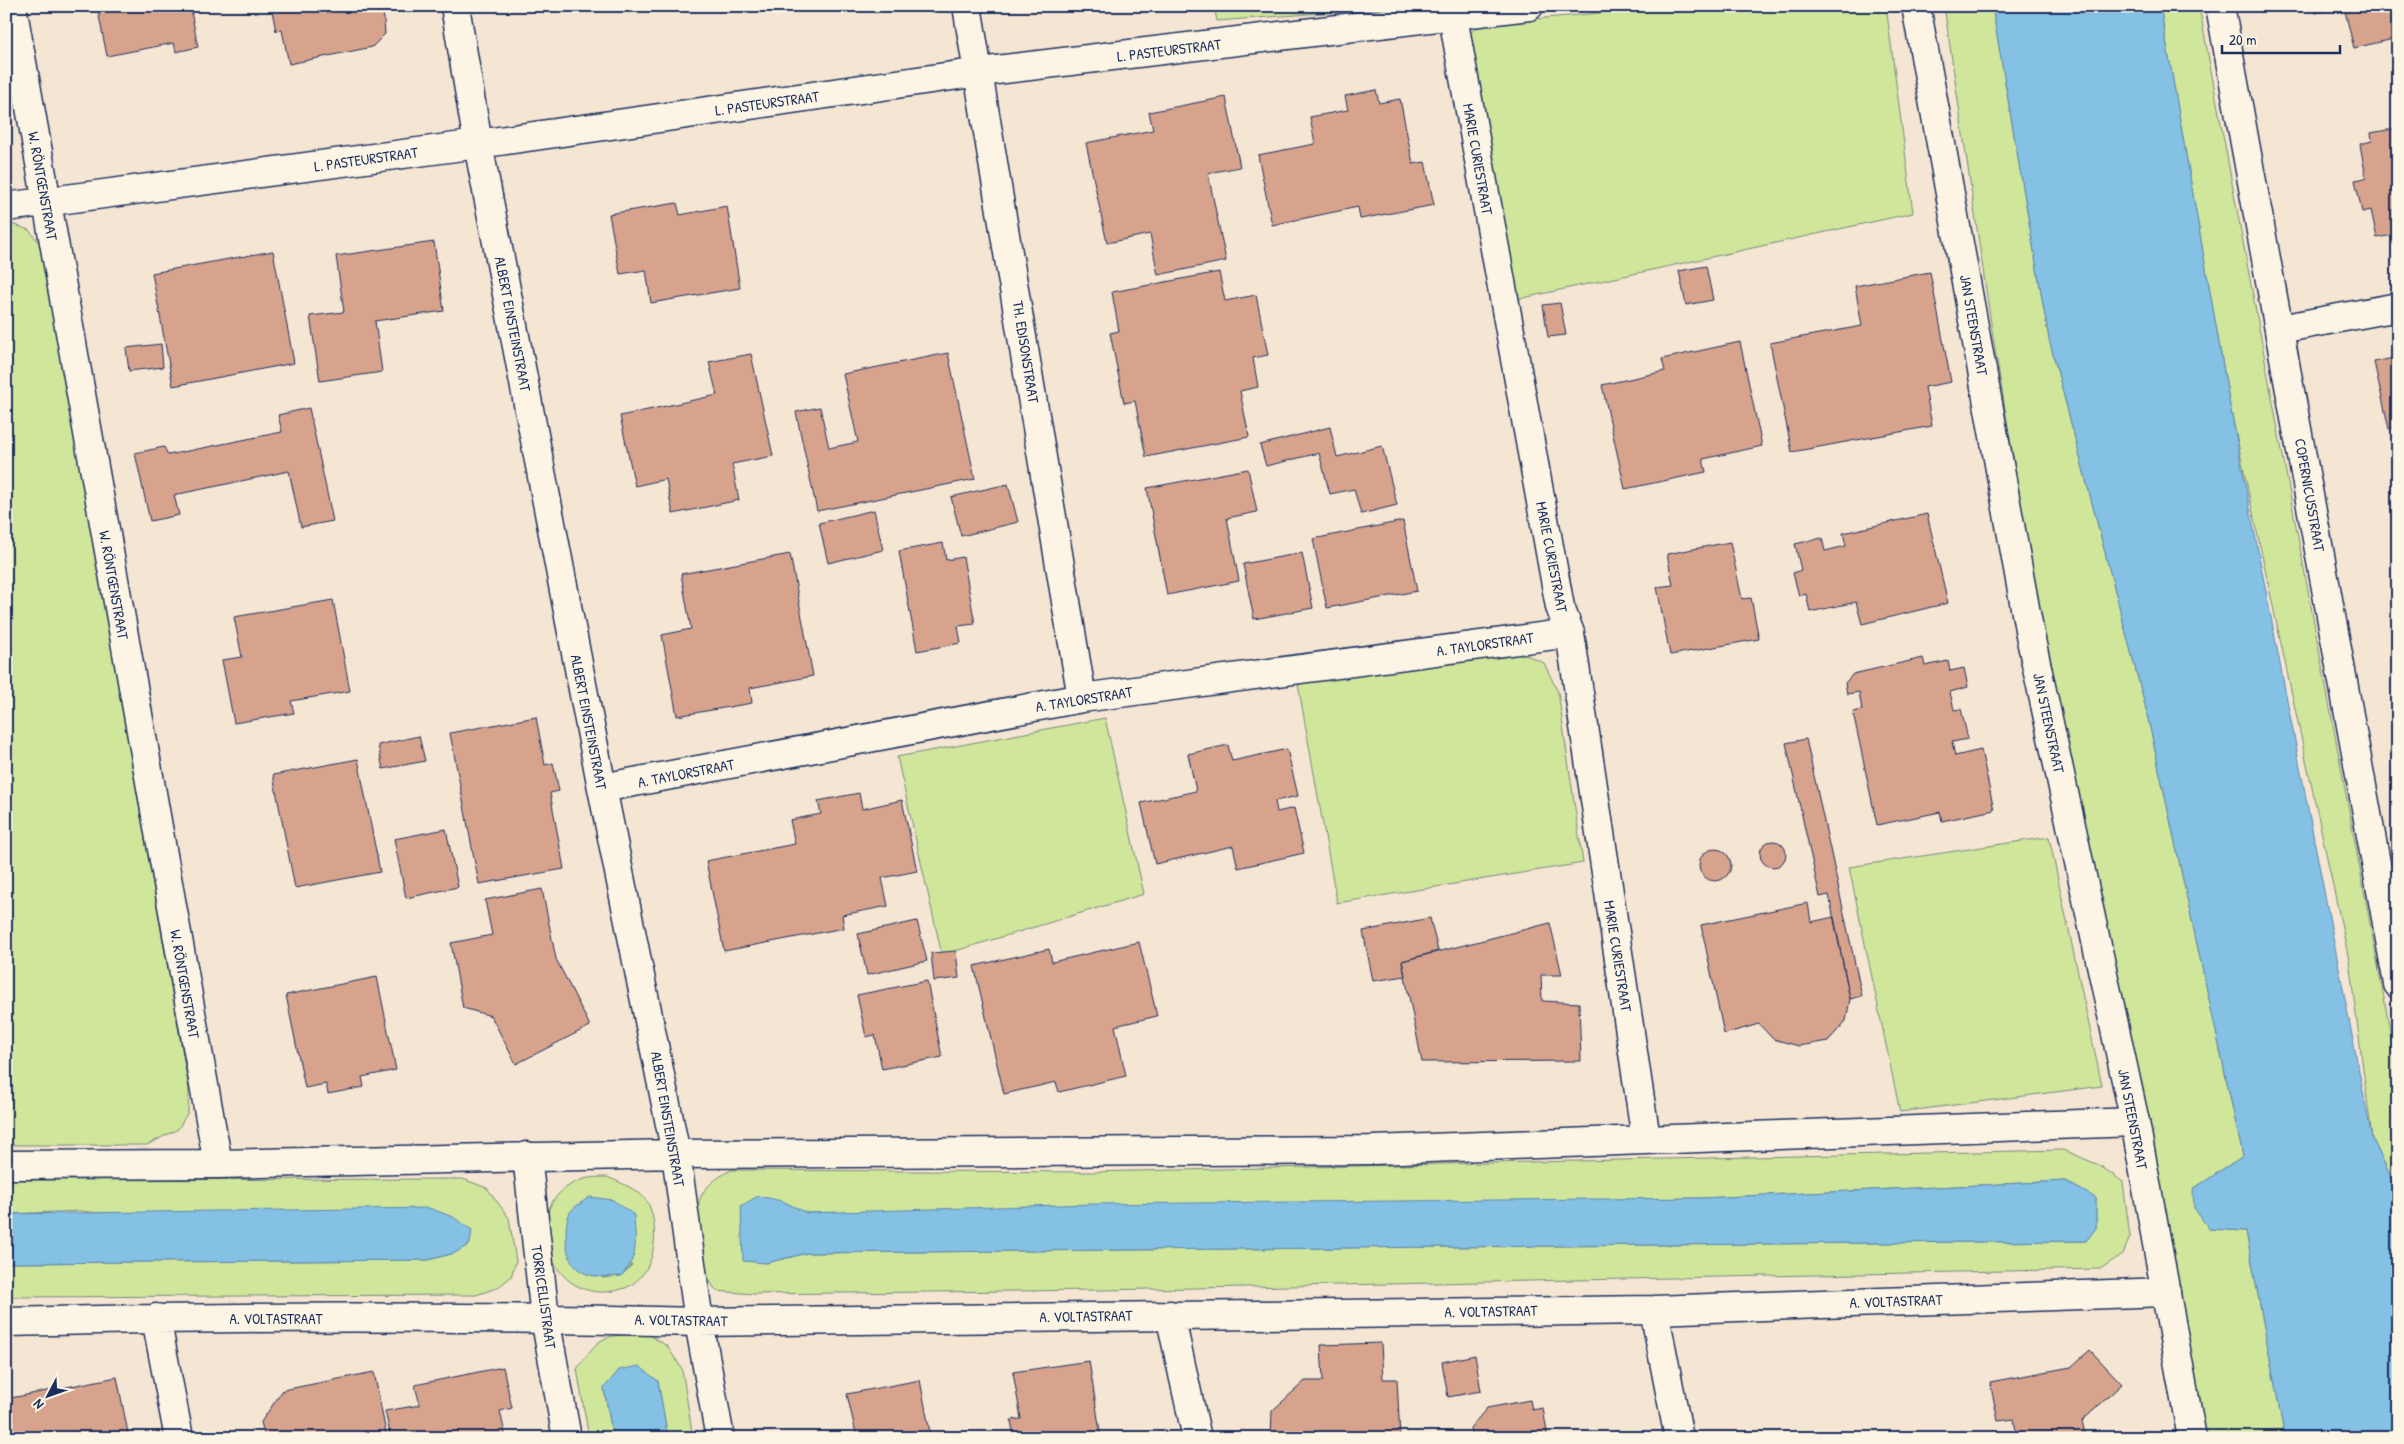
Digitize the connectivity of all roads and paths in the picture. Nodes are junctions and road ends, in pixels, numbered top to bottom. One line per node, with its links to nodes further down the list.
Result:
1 (12, 6): 10 (street, W. RÖNTGENSTRAAT)
2 (455, 6): 9 (street, ALBERT EINSTEINSTRAAT)
3 (968, 6): 8 (street, TH. EDISONSTRAAT)
4 (1529, 6): 7 (street, L. PASTEURSTRAAT)
5 (1916, 6): 18 (street, JAN STEENSTRAAT)
6 (2220, 6): 13 (street, COPERNICUSSTRAAT)
7 (1452, 11): 8 (street, L. PASTEURSTRAAT); 14 (street, MARIE CURIESTRAAT)
8 (980, 72): 9 (street, L. PASTEURSTRAAT); 15 (street, TH. EDISONSTRAAT)
9 (478, 144): 10 (street, L. PASTEURSTRAAT); 16 (street, ALBERT EINSTEINSTRAAT)
10 (45, 202): 11 (street, L. PASTEURSTRAAT); 22 (street, W. RÖNTGENSTRAAT)
11 (6, 207)
12 (2398, 307): 13 (street)
13 (2280, 329): 17 (street, COPERNICUSSTRAAT)
14 (1570, 633): 15 (street, A. TAYLORSTRAAT); 19 (street, MARIE CURIESTRAAT)
15 (1082, 698): 16 (street, A. TAYLORSTRAAT)
16 (602, 788): 20 (street, ALBERT EINSTEINSTRAAT)
17 (2398, 984)
18 (2135, 1122): 19 (street); 24 (street, JAN STEENSTRAAT)
19 (1646, 1139): 20 (street)
20 (676, 1154): 21 (street); 30 (street, ALBERT EINSTEINSTRAAT)
21 (527, 1156): 22 (street); 28 (street, TORRICELLISTRAAT)
22 (218, 1164): 23 (street)
23 (6, 1165)
24 (2166, 1292): 25 (street, A. VOLTASTRAAT); 36 (street, JAN STEENSTRAAT)
25 (1654, 1310): 26 (street, A. VOLTASTRAAT); 35 (street)
26 (1170, 1315): 30 (street, A. VOLTASTRAAT); 34 (street)
27 (156, 1318): 28 (street, A. VOLTASTRAAT); 29 (street, A. VOLTASTRAAT); 31 (street)
28 (546, 1318): 30 (street, A. VOLTASTRAAT); 32 (street, TORRICELLISTRAAT)
29 (6, 1322)
30 (699, 1322): 33 (street, ALBERT EINSTEINSTRAAT)
31 (179, 1438)
32 (567, 1438)
33 (720, 1438)
34 (1197, 1438)
35 (1679, 1438)
36 (2192, 1438)

